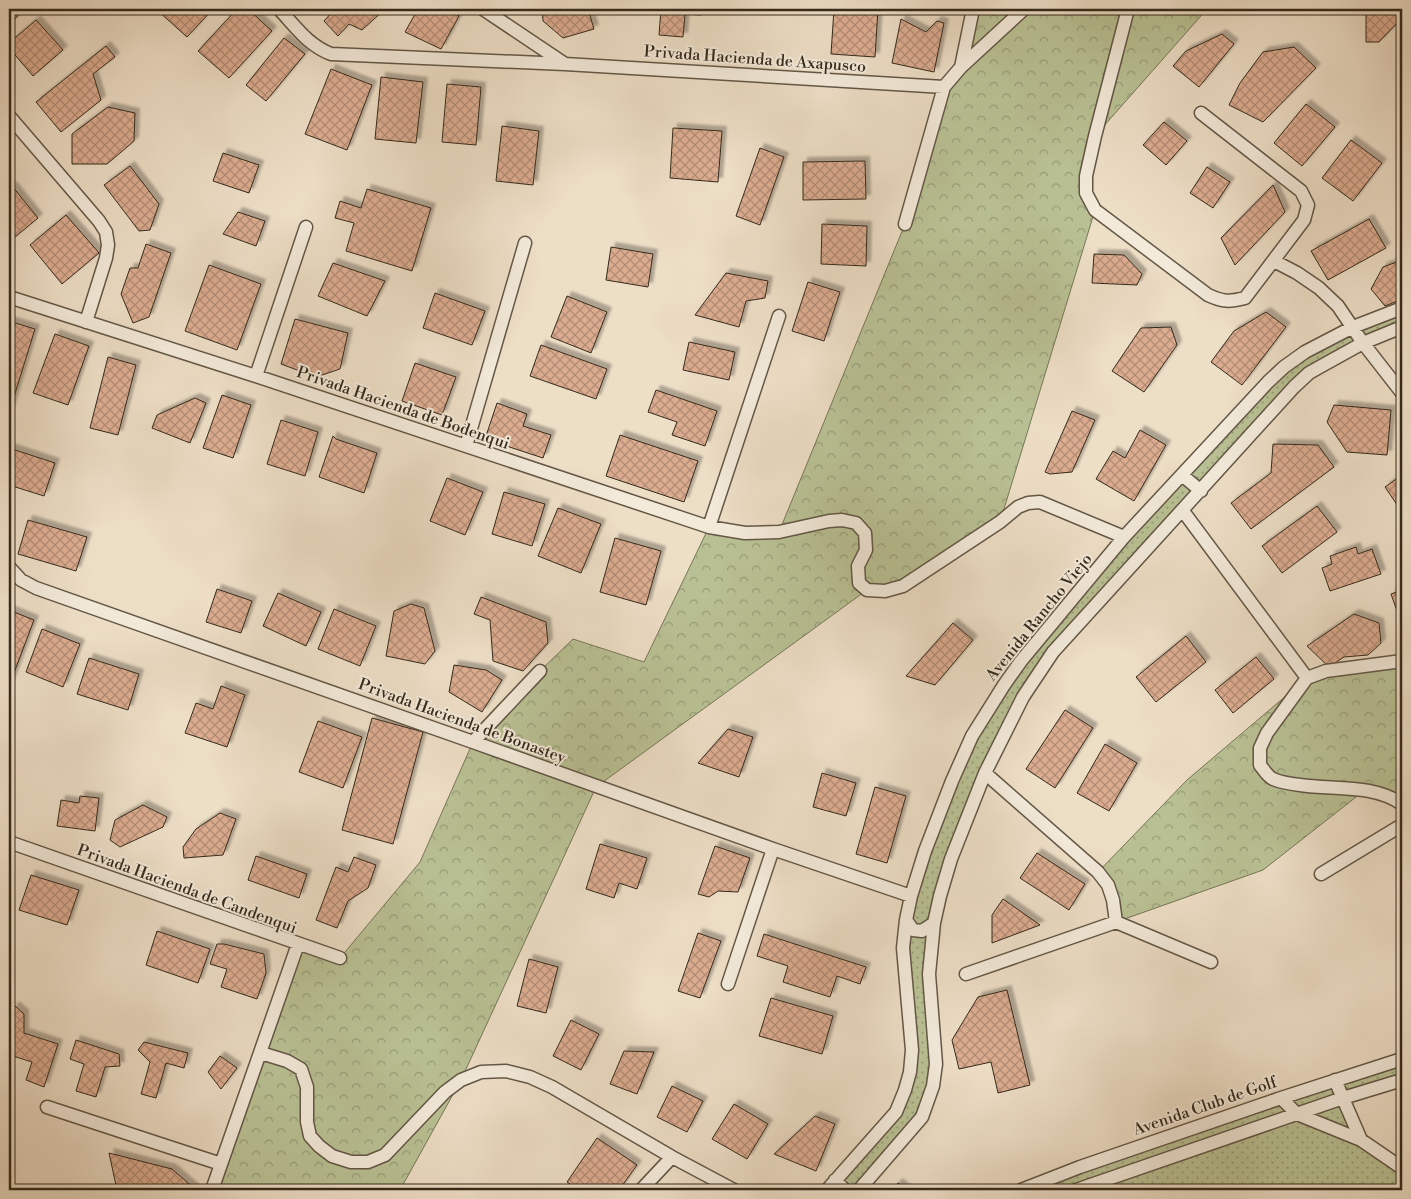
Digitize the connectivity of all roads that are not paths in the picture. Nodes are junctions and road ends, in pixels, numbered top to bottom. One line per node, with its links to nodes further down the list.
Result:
1 (280, 9): 6 (street, Privada Hacienda de Axapusco)
2 (483, 9): 6 (street)
3 (973, 9): 7 (street)
4 (1024, 9): 7 (street)
5 (1128, 9): 14 (street)
6 (565, 64): 8 (street, Privada Hacienda de Axapusco)
7 (961, 67): 8 (street)
8 (944, 87): 11 (street)
9 (1200, 113): 14 (street)
10 (9, 116): 18 (street)
11 (905, 224)
12 (306, 227): 22 (street)
13 (525, 243): 24 (street, Privada Hacienda de Bodenqui)
14 (1274, 261): 20 (street)
15 (9, 297): 18 (street, Privada Hacienda de Bodenqui)
16 (1402, 308): 20 (street, Avenida Rancho Viejo)
17 (779, 316): 28 (street)
18 (86, 322): 22 (street, Privada Hacienda de Bodenqui)
19 (1402, 327): 21 (street, Avenida Rancho Viejo)
20 (1353, 328): 21 (street); 25 (street, Avenida Rancho Viejo)
21 (1363, 343): 23 (street); 26 (street, Avenida Rancho Viejo)
22 (256, 376): 24 (street, Privada Hacienda de Bodenqui)
23 (1402, 394)
24 (466, 446): 28 (street, Privada Hacienda de Bodenqui)
25 (1182, 475): 26 (street); 29 (street, Avenida Rancho Viejo)
26 (1201, 491): 27 (street, Avenida Rancho Viejo)
27 (1183, 511): 32 (street, Avenida Rancho Viejo); 35 (street)
28 (709, 527): 29 (street, Privada Hacienda de Bodenqui)
29 (1124, 537): 31 (street, Avenida Rancho Viejo)
30 (9, 567): 36 (street, Privada Hacienda de Bonastey)
31 (1099, 567): 32 (street); 43 (street, Avenida Rancho Viejo)
32 (1117, 581): 37 (street, Avenida Rancho Viejo)
33 (1402, 661): 35 (street)
34 (540, 670): 36 (street, Privada Hacienda de Bonastey)
35 (1307, 678): 38 (street)
36 (474, 742): 41 (street, Privada Hacienda de Bonastey)
37 (985, 773): 45 (street); 46 (street, Avenida Rancho Viejo)
38 (1402, 804)
39 (1402, 825): 42 (street)
40 (9, 842): 47 (street, Privada Hacienda de Candenqui)
41 (774, 849): 43 (street, Privada Hacienda de Bonastey); 51 (street)
42 (1321, 874)
43 (911, 896): 44 (street, Avenida Rancho Viejo)
44 (906, 920): 46 (street); 64 (street, Avenida Rancho Viejo)
45 (1116, 922): 49 (street); 50 (street)
46 (934, 923): 69 (street, Avenida Rancho Viejo)
47 (298, 944): 48 (street); 52 (street, Privada Hacienda de Candenqui)
48 (340, 958)
49 (1210, 962)
50 (966, 974)
51 (728, 984)
52 (261, 1052): 61 (street); 62 (street)
53 (1402, 1059): 54 (street, Avenida Club de Golf)
54 (1335, 1080): 56 (street, Avenida Club de Golf); 57 (street)
55 (1402, 1080): 57 (street)
56 (1281, 1098): 59 (street); 70 (street, Avenida Club de Golf)
57 (1343, 1098): 59 (street); 60 (street)
58 (47, 1108): 62 (street)
59 (1297, 1114): 60 (street); 71 (street)
60 (1361, 1140): 63 (street)
61 (672, 1157): 66 (street); 67 (street)
62 (221, 1164): 65 (street)
63 (1402, 1168)
64 (831, 1185): 68 (street)
65 (212, 1190)
66 (641, 1190)
67 (734, 1190)
68 (845, 1190)
69 (858, 1190)
70 (1021, 1190)
71 (1076, 1190)

